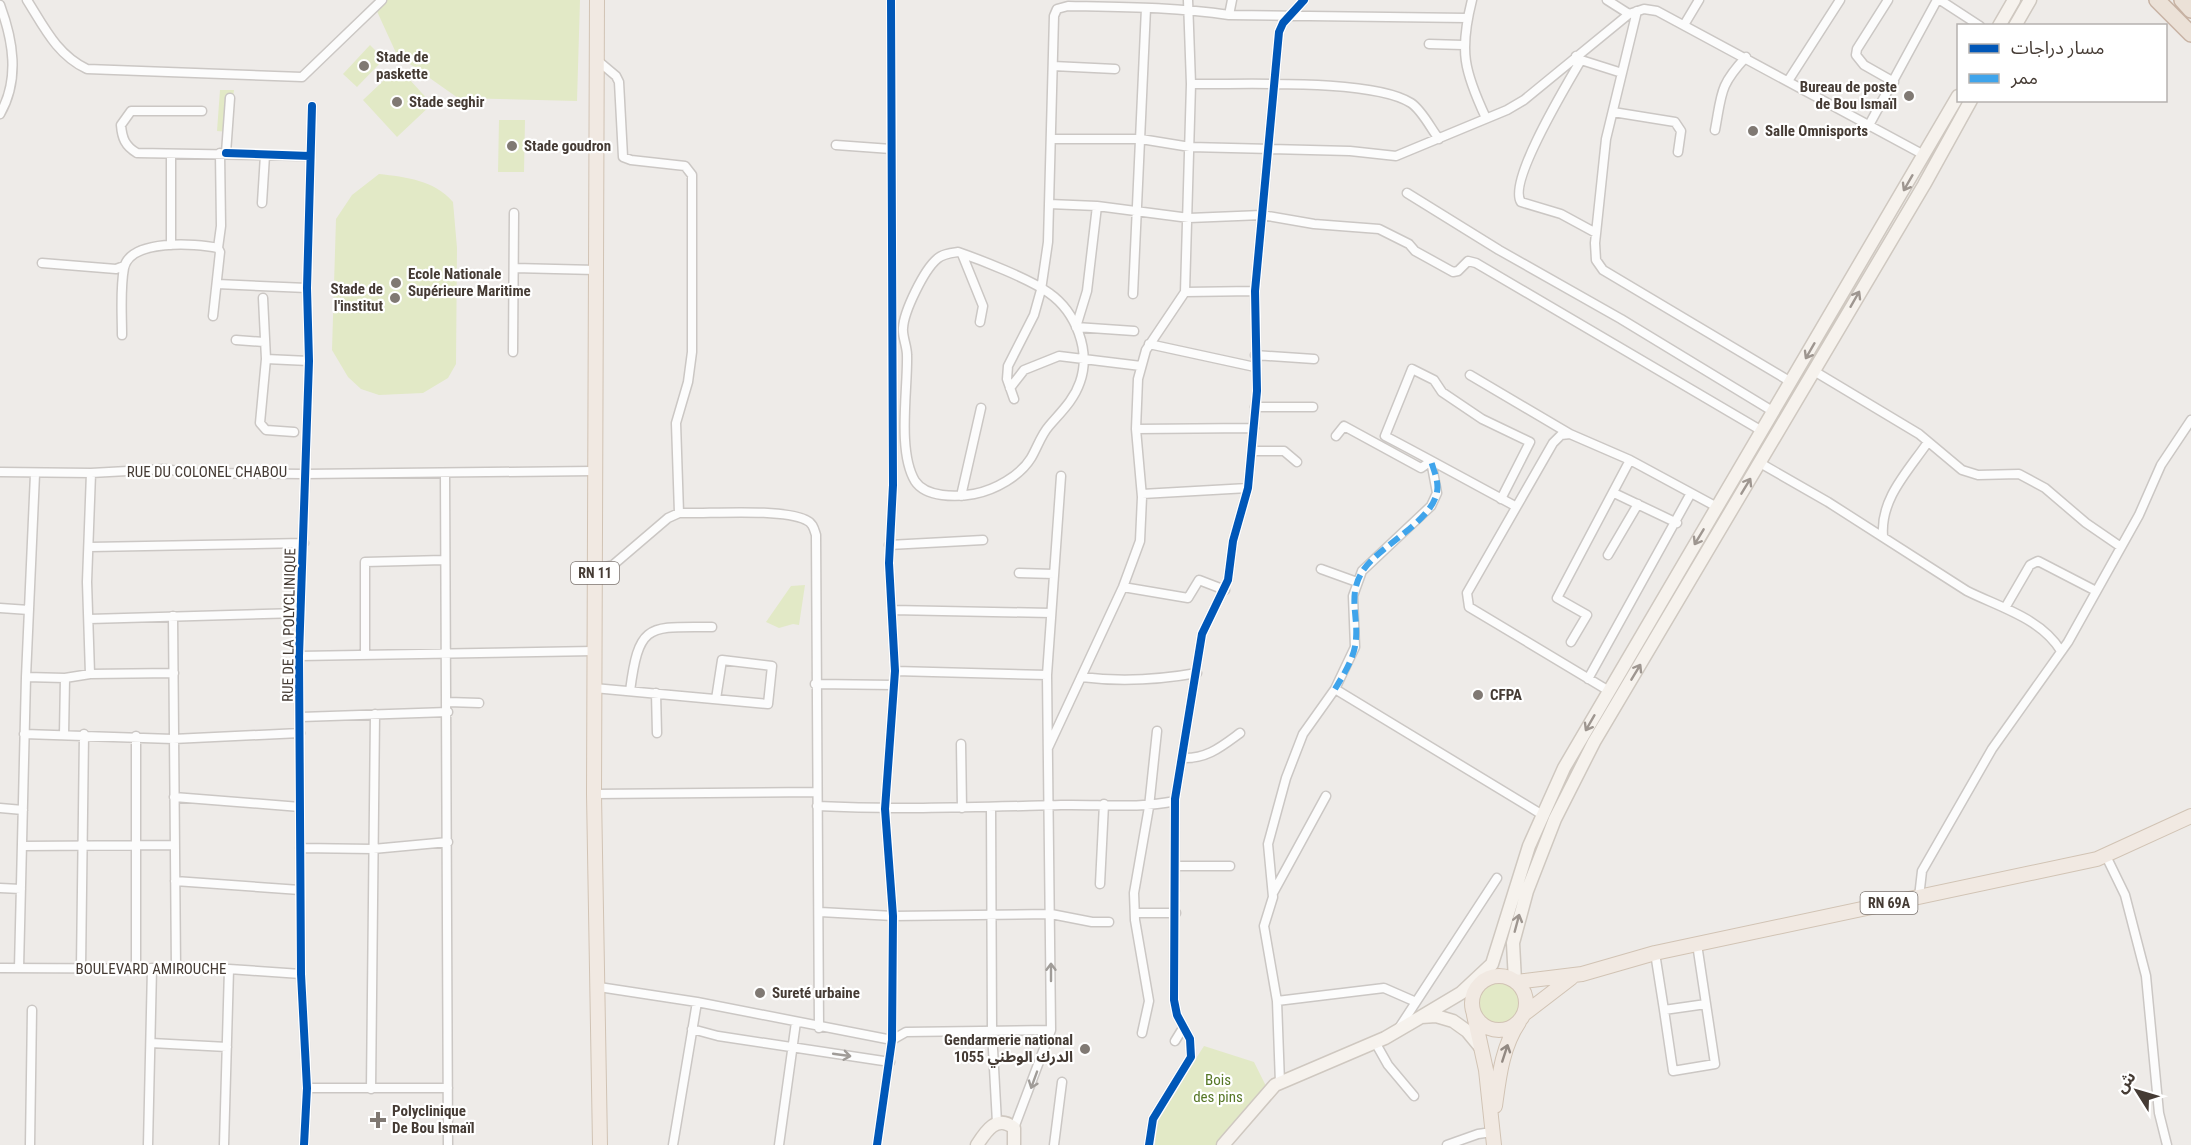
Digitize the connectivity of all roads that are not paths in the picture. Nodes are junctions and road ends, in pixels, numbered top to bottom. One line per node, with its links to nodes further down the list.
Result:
1 (27, 0): 2 (street)
2 (382, 0)
3 (597, 0): 35 (main road, RN 11)
4 (891, 0): 58 (street)
5 (1232, 0): 23 (street)
6 (1304, 0): 21 (street)
7 (1472, 0): 25 (street)
8 (1607, 0): 22 (street)
9 (1699, 0): 29 (street)
10 (1840, 0): 39 (street)
11 (1888, 0): 40 (street)
12 (1939, 0): 26 (street); 40 (street)
13 (2014, 0): 27 (main road)
14 (2030, 0): 28 (main road)
15 (2157, 0): 30 (highway)
16 (2182, 0): 20 (highway)
17 (0, 4): 49 (street)
18 (1189, 4): 19 (street); 23 (street); 41 (street)
19 (1146, 8): 36 (street); 54 (street)
20 (2191, 10)
21 (1298, 12): 24 (street); 25 (street)
22 (1633, 13): 29 (street); 34 (street); 38 (street)
23 (1229, 15): 24 (street)
24 (1289, 16): 42 (street)
25 (1467, 18): 32 (street)
26 (1977, 24)
27 (2000, 24)
28 (2016, 24)
29 (1684, 25): 33 (street)
30 (2191, 34)
31 (1430, 44): 32 (street)
32 (1463, 45): 50 (street)
33 (1746, 57): 39 (street); 52 (street)
34 (1579, 58): 38 (street); 50 (street); 74 (street)
35 (597, 60): 81 (main road, RN 11); 145 (street)
36 (1053, 66): 37 (street); 53 (street)
37 (1115, 69)
38 (1623, 73): 48 (street)
39 (1788, 81): 51 (street)
40 (1894, 82): 51 (street)
41 (1191, 84): 42 (street); 57 (street)
42 (1275, 86): 55 (street); 59 (street)
43 (230, 98): 61 (street)
44 (1957, 99): 64 (main road)
45 (1970, 102): 107 (main road, one-way to 45)
46 (312, 106): 65 (street, RUE DE LA POLYCLINIQUE)
47 (202, 111): 62 (street)
48 (1613, 112): 60 (street); 74 (street)
49 (0, 114)
50 (1486, 118): 55 (street)
51 (1868, 127): 64 (street)
52 (1715, 130)
53 (1052, 139): 54 (street); 68 (street)
54 (1141, 139): 57 (street); 71 (street)
55 (1439, 139): 59 (street)
56 (836, 145): 58 (street)
57 (1190, 147): 59 (street); 73 (street)
58 (891, 149): 104 (street)
59 (1268, 150): 72 (street)
60 (1678, 152)
61 (223, 153): 62 (street); 63 (street); 76 (street)
62 (171, 154): 75 (street)
63 (265, 155): 65 (street); 67 (street)
64 (1924, 155): 109 (main road, one-way to 109)
65 (310, 156): 83 (street, RUE DE LA POLYCLINIQUE)
66 (1407, 193): 115 (street)
67 (262, 203)
68 (1049, 204): 69 (street); 84 (street)
69 (1097, 206): 71 (street); 91 (street)
70 (514, 213): 80 (street)
71 (1139, 213): 73 (street); 87 (street)
72 (1262, 215): 73 (street); 85 (street); 119 (street)
73 (1189, 218): 86 (street)
74 (1596, 234): 109 (street)
75 (171, 245): 76 (street); 79 (street)
76 (218, 248): 82 (street)
77 (962, 254): 84 (street); 90 (street); 103 (street)
78 (42, 263): 79 (street)
79 (124, 266): 93 (street)
80 (514, 268): 81 (street); 97 (street)
81 (596, 270): 129 (main road, RN 11)
82 (217, 284): 83 (street); 89 (street)
83 (307, 288): 102 (street, RUE DE LA POLYCLINIQUE)
84 (1041, 290): 91 (street); 110 (street)
85 (1255, 291): 86 (street); 98 (street)
86 (1185, 292): 96 (street)
87 (1133, 294)
88 (263, 298): 95 (street)
89 (213, 316)
90 (980, 322)
91 (1076, 327): 92 (street); 101 (street)
92 (1134, 331)
93 (122, 334)
94 (236, 340): 95 (street)
95 (264, 342): 99 (street)
96 (1149, 345): 105 (street); 106 (street)
97 (513, 352)
98 (1255, 355): 100 (street); 106 (street)
99 (266, 359): 102 (street); 120 (street)
100 (1314, 359)
101 (1084, 360): 105 (street); 110 (street); 140 (street)
102 (309, 361): 134 (street, RUE DE LA POLYCLINIQUE)
103 (907, 363): 104 (street); 140 (street)
104 (893, 364): 150 (street)
105 (1142, 366): 118 (street)
106 (1255, 367): 112 (street)
107 (1814, 371): 123 (street); 128 (main road)
108 (1470, 375): 121 (street)
109 (1791, 382): 115 (main road)
110 (1010, 388): 111 (street)
111 (1014, 399)
112 (1256, 407): 113 (street); 117 (street)
113 (1312, 407)
114 (981, 408): 140 (street)
115 (1774, 412): 119 (main road)
116 (2191, 420): 152 (street)
117 (1254, 428): 118 (street); 124 (street)
118 (1136, 429): 139 (street)
119 (1762, 431): 144 (main road)
120 (294, 432)
121 (1570, 434): 125 (street); 143 (street)
122 (1336, 436): 126 (street)
123 (1928, 442): 147 (street); 152 (street)
124 (1252, 451): 127 (street); 136 (street)
125 (1630, 460): 137 (street); 138 (street)
126 (1431, 461): 141 (street); 141 (street); 159 (street)
127 (1297, 462)
128 (1760, 463): 147 (street); 266 (main road, one-way to 128)
129 (593, 471): 132 (street, RUE DU COLONEL CHABOU); 155 (main road, RN 11)
130 (0, 472): 133 (street, RUE DU COLONEL CHABOU)
131 (91, 473): 133 (street, RUE DU COLONEL CHABOU); 134 (street, RUE DU COLONEL CHABOU); 151 (street)
132 (445, 473): 134 (street, RUE DU COLONEL CHABOU); 154 (street)
133 (35, 474): 165 (street)
134 (303, 474): 149 (street, RUE DE LA POLYCLINIQUE)
135 (1061, 476): 158 (street)
136 (1248, 488): 139 (street); 161 (street)
137 (1614, 493): 142 (street); 172 (street)
138 (1691, 493): 144 (street); 146 (street)
139 (1142, 494): 160 (street)
140 (962, 496)
141 (1501, 499): 143 (street)
142 (1638, 504): 146 (street); 153 (street)
143 (1515, 506): 186 (street)
144 (1717, 507): 192 (main road, one-way to 192)
145 (679, 513): 155 (street); 187 (street)
146 (1677, 523): 186 (street)
147 (1883, 536): 164 (street)
148 (983, 540): 150 (street)
149 (304, 543): 151 (street); 167 (street, RUE DE LA POLYCLINIQUE)
150 (889, 545): 166 (street)
151 (90, 547): 170 (street)
152 (2121, 547): 162 (street)
153 (1608, 555)
154 (444, 560): 175 (street); 176 (street)
155 (595, 569): 173 (main road, RN 11)
156 (1321, 569): 159 (street)
157 (1019, 573): 158 (street)
158 (1054, 574): 168 (street)
159 (1357, 582): 190 (street)
160 (1123, 587): 161 (street); 184 (street)
161 (1225, 590): 180 (street)
162 (2097, 591): 164 (street); 174 (street)
163 (0, 608): 165 (street)
164 (2005, 608): 174 (street)
165 (29, 610): 183 (street)
166 (892, 610): 168 (street); 178 (street)
167 (300, 613): 169 (street); 177 (street, RUE DE LA POLYCLINIQUE)
168 (1051, 613): 182 (street)
169 (173, 616): 170 (street); 179 (street)
170 (89, 619): 181 (street)
171 (712, 627): 191 (street)
172 (1571, 642)
173 (594, 651): 175 (street); 189 (main road, RN 11)
174 (2061, 651): 246 (street)
175 (446, 652): 176 (street); 195 (street)
176 (365, 654): 177 (street)
177 (299, 656): 199 (street, RUE DE LA POLYCLINIQUE)
178 (895, 671): 182 (street); 188 (street)
179 (174, 673): 181 (street); 208 (street)
180 (1197, 673): 184 (street); 211 (street)
181 (90, 674): 185 (street)
182 (1047, 675): 210 (street)
183 (27, 677): 185 (street); 203 (street)
184 (1081, 677): 210 (street)
185 (65, 678): 206 (street)
186 (1587, 679): 192 (street)
187 (815, 684): 188 (street); 212 (street)
188 (894, 685): 225 (street)
189 (594, 688): 191 (street); 213 (main road, RN 11)
190 (1335, 689): 227 (street); 245 (street)
191 (630, 691): 193 (street)
192 (1609, 691): 227 (main road, one-way to 227)
193 (656, 693): 194 (street); 202 (street)
194 (716, 699): 194 (street)
195 (448, 702): 196 (street); 197 (street)
196 (479, 703)
197 (448, 712): 198 (street); 229 (street)
198 (375, 714): 199 (street); 235 (street)
199 (301, 717): 201 (street, RUE DE LA POLYCLINIQUE)
200 (1157, 731): 221 (street)
201 (300, 733): 208 (street); 220 (street, RUE DE LA POLYCLINIQUE)
202 (657, 733)
203 (24, 734): 206 (street); 226 (street)
204 (84, 734): 206 (street); 207 (street); 232 (street)
205 (1240, 734): 211 (street)
206 (64, 735)
207 (136, 735): 208 (street); 233 (street)
208 (173, 739): 215 (street)
209 (961, 744): 223 (street)
210 (1048, 748): 218 (street)
211 (1182, 758): 216 (street)
212 (817, 792): 213 (street); 219 (street)
213 (594, 794): 268 (main road, RN 11)
214 (1326, 796): 245 (street)
215 (174, 797): 220 (street); 230 (street)
216 (1175, 801): 221 (street); 237 (street)
217 (1104, 804): 218 (street); 221 (street); 241 (street)
218 (1047, 805): 224 (street); 251 (street)
219 (817, 806): 225 (street); 247 (street)
220 (300, 807): 234 (street, RUE DE LA POLYCLINIQUE)
221 (1149, 807): 248 (street)
222 (0, 808): 226 (street)
223 (962, 808): 224 (street); 225 (street)
224 (991, 808): 250 (street)
225 (885, 809): 252 (street)
226 (23, 810): 231 (street)
227 (1541, 814): 256 (main road)
228 (2191, 816): 236 (main road, RN 69A)
229 (448, 842): 235 (street); 299 (street)
230 (175, 845): 233 (street); 240 (street)
231 (22, 846): 232 (street); 243 (street)
232 (82, 846): 233 (street); 259 (street)
233 (135, 847): 261 (street)
234 (300, 848): 235 (street); 244 (street, RUE DE LA POLYCLINIQUE)
235 (373, 849): 300 (street)
236 (2106, 856): 246 (main road, RN 69A); 320 (street)
237 (1176, 866): 238 (street); 249 (street)
238 (1230, 866)
239 (1497, 878): 272 (street)
240 (175, 881): 244 (street); 262 (street)
241 (1100, 884)
242 (0, 888): 243 (street)
243 (21, 889): 258 (street)
244 (300, 890): 264 (street, RUE DE LA POLYCLINIQUE)
245 (1272, 895): 270 (street)
246 (1919, 897): 254 (main road, RN 69A)
247 (820, 912): 252 (street); 281 (street)
248 (1135, 913): 249 (street); 287 (street)
249 (1176, 913): 282 (street)
250 (993, 914): 251 (street); 252 (street); 285 (street)
251 (1051, 914): 253 (street); 284 (street, one-way to 251)
252 (892, 916): 288 (street)
253 (1109, 922)
254 (1696, 944): 255 (main road, RN 69A); 273 (street)
255 (1655, 953): 265 (main road, RN 69A); 275 (street)
256 (1492, 964): 267 (main road); 269 (main road)
257 (0, 968): 258 (street, BOULEVARD AMIROUCHE)
258 (19, 968): 259 (street, BOULEVARD AMIROUCHE)
259 (81, 968): 261 (street, BOULEVARD AMIROUCHE)
260 (152, 968): 261 (street, BOULEVARD AMIROUCHE); 262 (street, BOULEVARD AMIROUCHE); 291 (street)
261 (136, 969)
262 (176, 969): 263 (street, BOULEVARD AMIROUCHE)
263 (229, 969): 264 (street, BOULEVARD AMIROUCHE); 292 (street)
264 (301, 974): 298 (street, RUE DE LA POLYCLINIQUE)
265 (1582, 974): 266 (main road, RN 69A); 276 (main road, RN 69A)
266 (1515, 981): 267 (main road); 276 (main road)
267 (1480, 985): 269 (main road); 277 (main road)
268 (598, 987): 271 (street); 310 (main road, RN 11)
269 (1461, 993): 279 (main road)
270 (1277, 1001): 272 (street); 297 (street)
271 (697, 1002): 278 (street); 283 (street)
272 (1416, 1002): 286 (street)
273 (1706, 1004): 275 (street); 275 (street)
274 (32, 1010): 305 (street)
275 (1664, 1010)
276 (1522, 1017): 277 (main road); 304 (main road, one-way to 276)
277 (1478, 1021): 280 (main road); 293 (main road)
278 (796, 1022): 281 (street); 294 (street)
279 (1409, 1024): 280 (main road); 286 (main road)
280 (1458, 1024): 293 (main road)
281 (819, 1028): 288 (street)
282 (1183, 1028): 289 (street); 317 (street)
283 (692, 1029): 294 (street); 311 (street)
284 (1051, 1030): 285 (street); 303 (street, one-way to 303)
285 (992, 1031): 288 (street); 302 (street)
286 (1396, 1032): 290 (main road)
287 (1142, 1033)
288 (892, 1040): 295 (street)
289 (1175, 1041)
290 (1375, 1042): 297 (main road); 301 (street)
291 (151, 1043): 292 (street); 306 (street)
292 (227, 1047): 307 (street)
293 (1481, 1047): 304 (main road)
294 (793, 1048): 295 (street, one-way to 295); 312 (street)
295 (890, 1062): 313 (street)
296 (1062, 1082): 316 (street)
297 (1280, 1083): 318 (main road)
298 (307, 1088): 300 (street); 308 (street, RUE DE LA POLYCLINIQUE)
299 (448, 1088): 300 (street); 309 (street)
300 (371, 1089)
301 (1414, 1096)
302 (997, 1123): 303 (main road); 314 (main road)
303 (1014, 1128): 315 (main road)
304 (1493, 1136): 319 (street)
305 (30, 1145)
306 (148, 1145)
307 (224, 1145)
308 (304, 1145)
309 (448, 1145)
310 (600, 1145)
311 (673, 1145)
312 (779, 1145)
313 (877, 1145)
314 (977, 1145)
315 (1014, 1145)
316 (1054, 1145)
317 (1149, 1145)
318 (1223, 1145)
319 (1447, 1145)
320 (2167, 1145)

